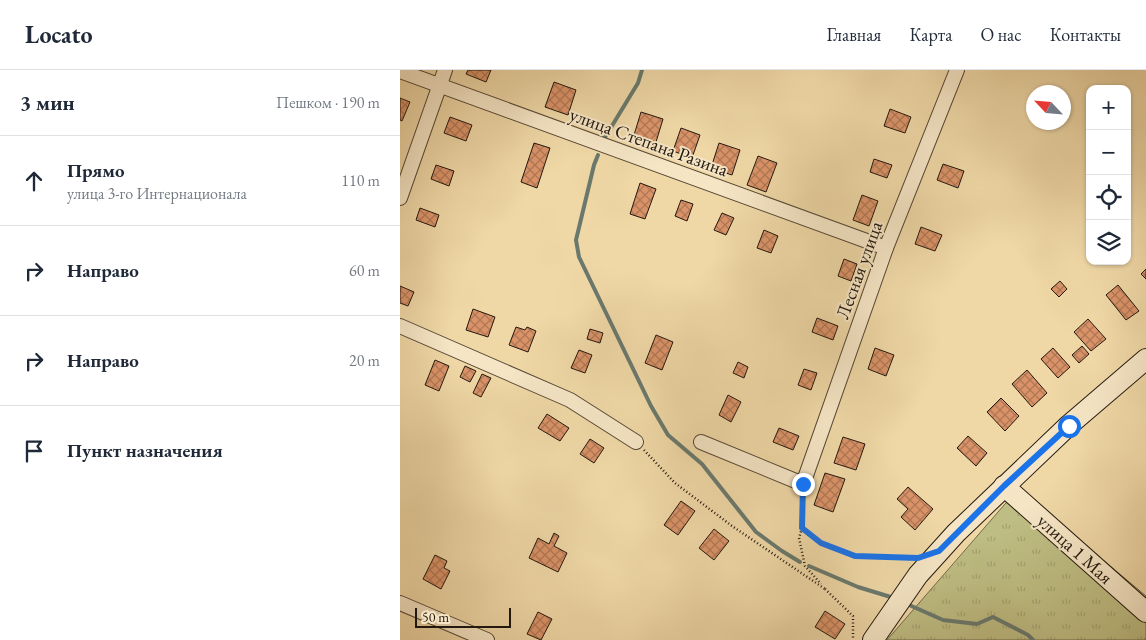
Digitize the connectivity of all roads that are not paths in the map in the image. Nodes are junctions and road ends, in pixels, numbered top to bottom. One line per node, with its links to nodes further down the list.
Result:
1 (445, 70): 4 (street)
2 (957, 70): 6 (street, Лесная улица)
3 (400, 72): 4 (street, улица Степана Разина)
4 (439, 86): 5 (street); 6 (street, улица Степана Разина)
5 (400, 198)
6 (886, 248): 10 (street, Лесная улица)
7 (400, 326): 9 (street)
8 (1146, 359): 11 (main road)
9 (636, 442)
10 (701, 442)
11 (1004, 486): 13 (main road, улица 1 Мая); 14 (main road)
12 (400, 602): 15 (street)
13 (1146, 612)
14 (878, 632)
15 (488, 640)

